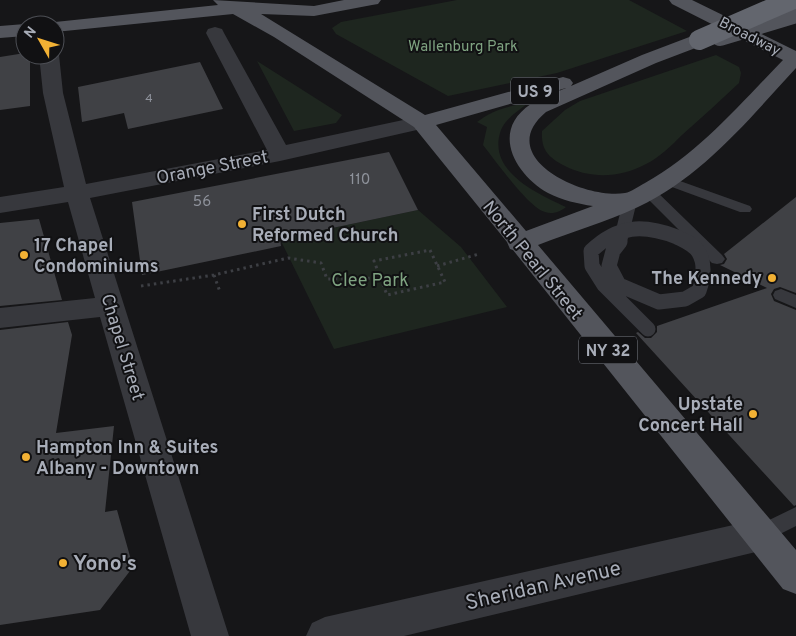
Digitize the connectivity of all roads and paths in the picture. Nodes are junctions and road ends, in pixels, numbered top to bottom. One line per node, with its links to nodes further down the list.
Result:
1 (264, 0): 5 (main road)
2 (372, 0): 5 (main road)
3 (678, 0): 12 (main road, Broadway)
4 (790, 0): 11 (highway, bridge)
5 (229, 4): 7 (main road); 15 (main road, North Pearl Street)
6 (796, 13): 11 (main road, US 9, bridge)
7 (65, 26)
8 (15, 31): 9 (main road)
9 (0, 32)
10 (215, 33): 16 (street)
11 (699, 40): 13 (main road, US 9)
12 (795, 58): 17 (main road)
13 (649, 59): 15 (main road, US 9); 17 (main road)
14 (50, 65): 18 (street, Chapel Street)
15 (422, 122): 16 (street, Orange Street); 21 (main road, North Pearl Street / NY 32)
16 (280, 154): 18 (street, Orange Street)
17 (648, 191): 20 (lane); 21 (main road); 23 (lane); 33 (lane, bridge)
18 (77, 193): 19 (street, Orange Street); 31 (street, Chapel Street)
19 (0, 205)
20 (746, 210)
21 (519, 243): 35 (main road, North Pearl Street / NY 32)
22 (479, 254): 24 (path)
23 (717, 259)
24 (437, 266): 26 (path); 26 (path)
25 (214, 274): 26 (path); 27 (path); 28 (path)
26 (381, 278)
27 (141, 286)
28 (220, 292)
29 (781, 294): 30 (lane)
30 (796, 302)
31 (110, 306): 32 (street); 37 (street, Chapel Street)
32 (0, 318)
33 (648, 329)
34 (796, 516): 35 (lane)
35 (760, 535): 36 (main road, North Pearl Street / NY 32); 38 (street, Sheridan Avenue)
36 (796, 576)
37 (210, 636)
38 (326, 636)

